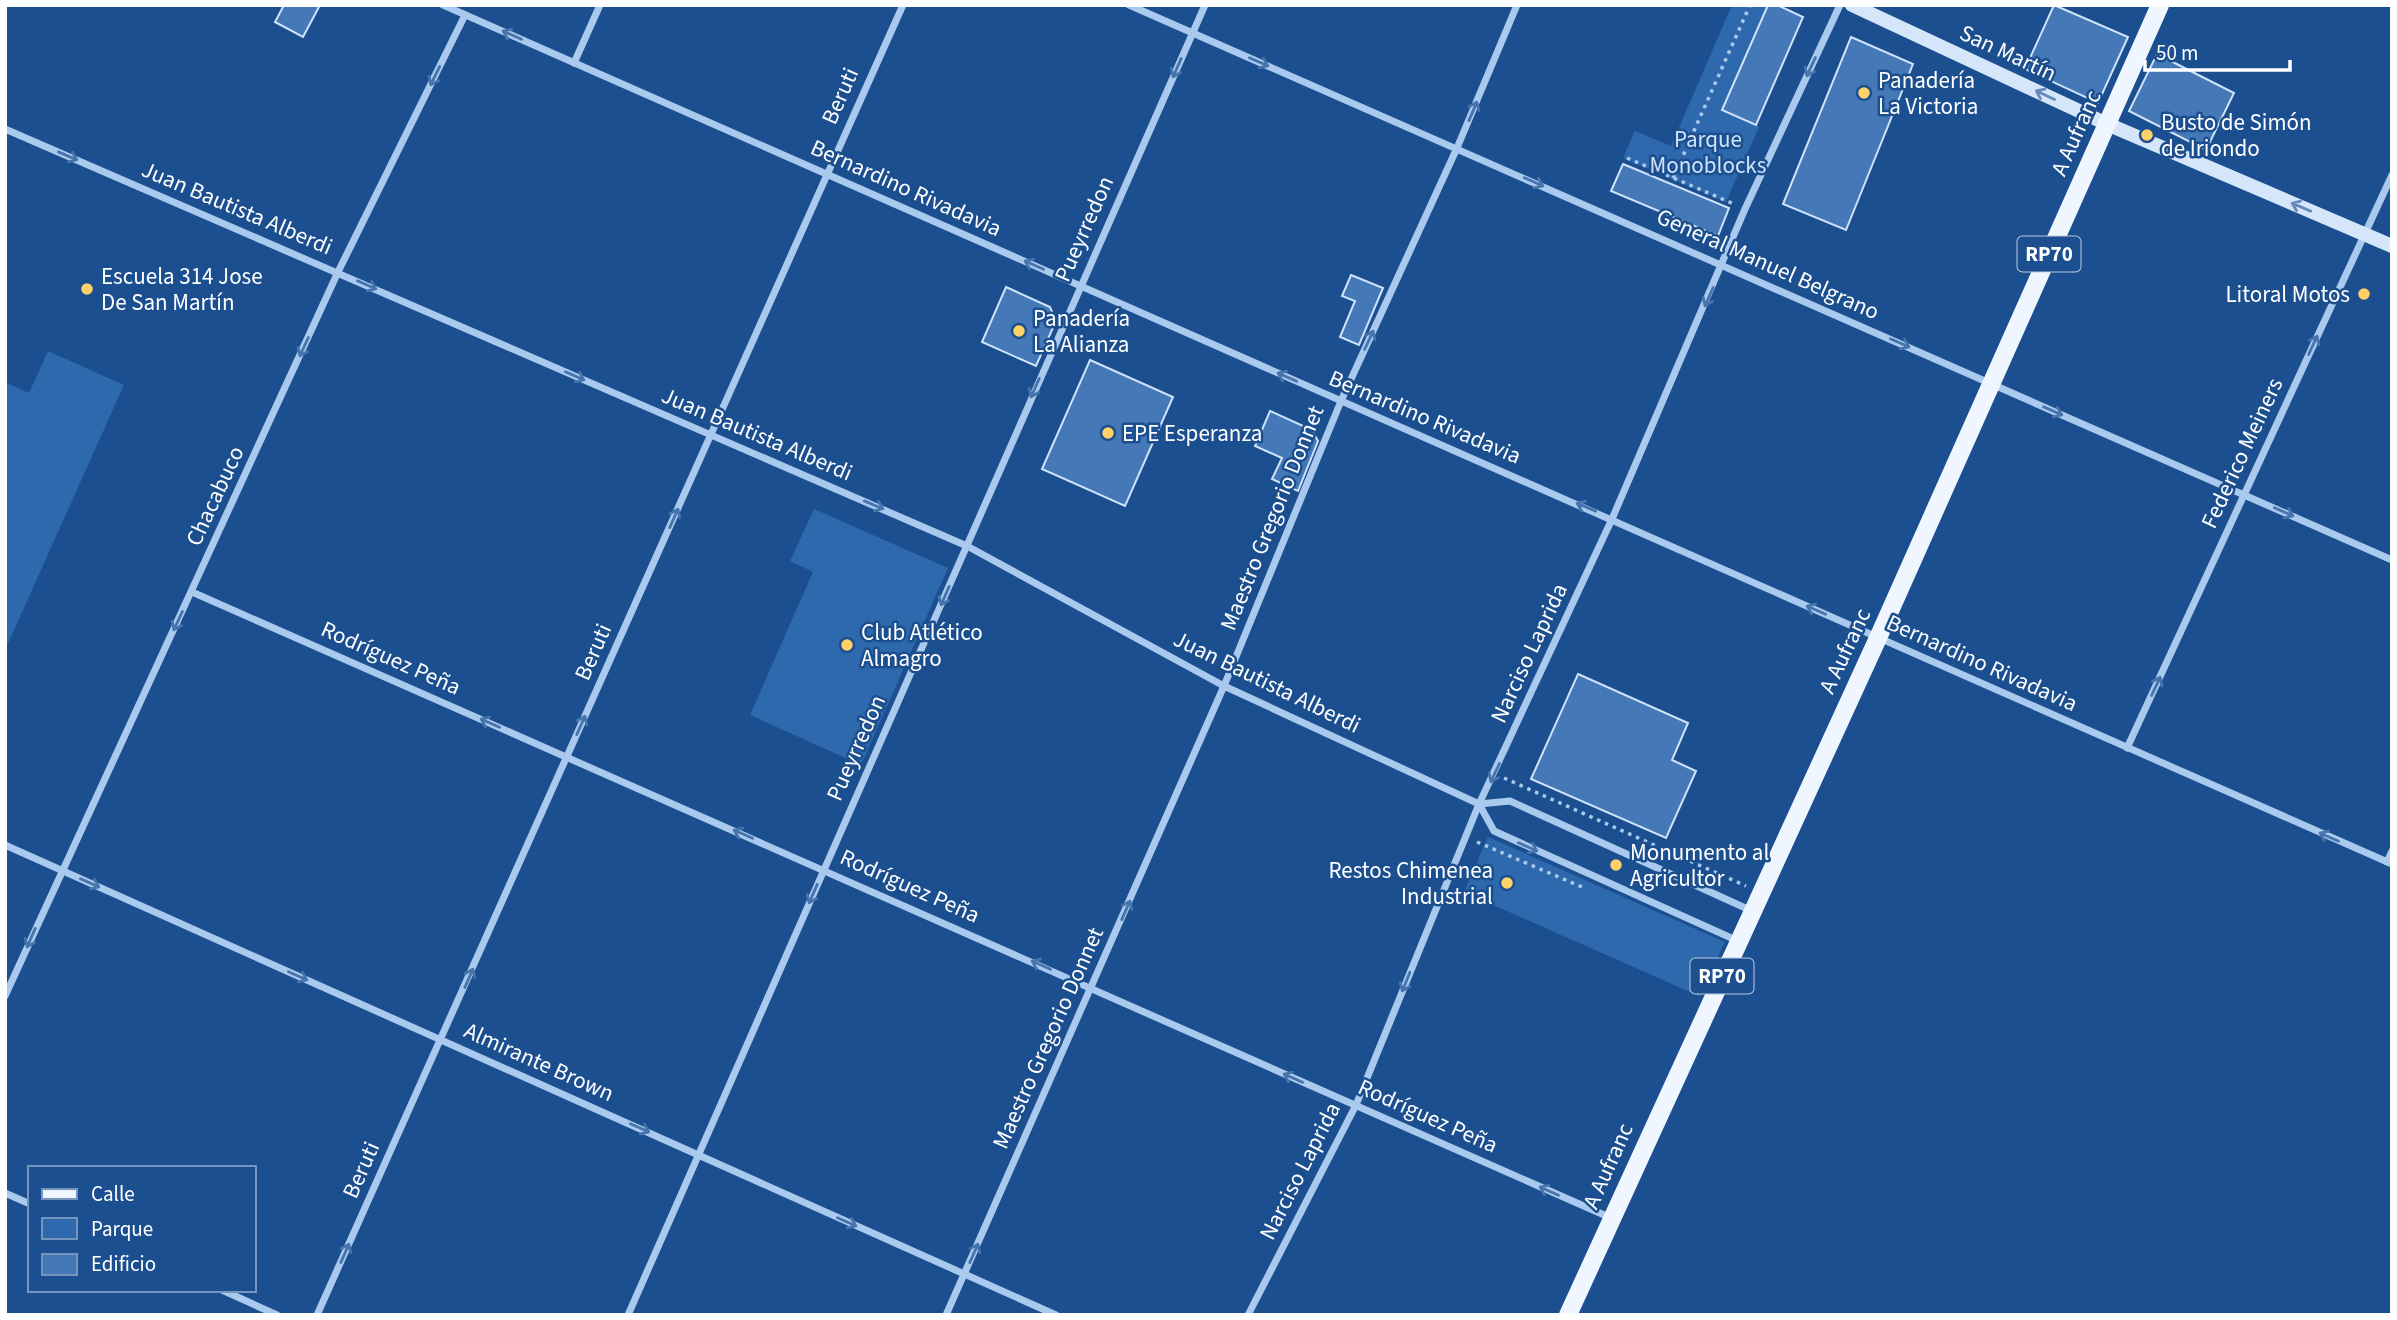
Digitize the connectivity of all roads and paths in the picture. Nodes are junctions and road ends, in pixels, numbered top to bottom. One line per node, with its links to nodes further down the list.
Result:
1 (443, 5): 11 (street, Bernardino Rivadavia)
2 (600, 5): 13 (street)
3 (902, 5): 18 (street, Beruti)
4 (1129, 5): 12 (street, General Manuel Belgrano)
5 (1205, 5): 12 (street, Pueyrredon)
6 (1517, 5): 16 (street, Maestro Gregorio Donnet, one-way to 6)
7 (1750, 5): 20 (path)
8 (1840, 5): 21 (street, Narciso Laprida, one-way to 21)
9 (1852, 5): 14 (main road, San Martín, one-way to 9)
10 (2160, 5): 14 (main road, A Aufranc / RP70)
11 (465, 15): 13 (street, Bernardino Rivadavia, one-way to 11); 25 (street, Chacabuco, one-way to 25)
12 (1193, 33): 16 (street, General Manuel Belgrano, one-way to 16); 26 (street, Pueyrredon, one-way to 26)
13 (574, 63): 18 (street, Bernardino Rivadavia)
14 (2107, 124): 22 (main road, San Martín, one-way to 14); 27 (main road, A Aufranc / RP70)
15 (5, 129): 25 (street, Juan Bautista Alberdi, one-way to 25)
16 (1457, 148): 24 (street, General Manuel Belgrano, one-way to 24); 28 (street, Maestro Gregorio Donnet, one-way to 16)
17 (1627, 158): 20 (path)
18 (826, 174): 26 (street, Bernardino Rivadavia, one-way to 18); 29 (street, Beruti)
19 (2392, 175): 22 (street, Federico Meiners)
20 (1673, 178): 21 (path)
21 (1745, 209): 24 (street, Narciso Laprida)
22 (2364, 234): 23 (main road, San Martín); 30 (street, Federico Meiners, one-way to 22)
23 (2392, 246)
24 (1723, 265): 27 (street, General Manuel Belgrano, one-way to 27); 31 (street, Narciso Laprida, one-way to 31)
25 (338, 272): 29 (street, Juan Bautista Alberdi, one-way to 29); 34 (street, Chacabuco, one-way to 34)
26 (1080, 286): 28 (street, Bernardino Rivadavia, one-way to 26); 32 (street, Pueyrredon, one-way to 32)
27 (1991, 383): 30 (street, General Manuel Belgrano, one-way to 30); 35 (main road, A Aufranc / RP70)
28 (1341, 401): 31 (street, Bernardino Rivadavia, one-way to 28); 36 (street, Maestro Gregorio Donnet)
29 (711, 435): 32 (street, Juan Bautista Alberdi, one-way to 32); 38 (street, Beruti, one-way to 29)
30 (2244, 495): 33 (street, General Manuel Belgrano, one-way to 33); 37 (street, Federico Meiners, one-way to 30)
31 (1612, 519): 35 (street, Bernardino Rivadavia, one-way to 31); 39 (street, Narciso Laprida, one-way to 39)
32 (967, 546): 36 (street, Juan Bautista Alberdi); 44 (street, Pueyrredon, one-way to 44)
33 (2392, 560)
34 (192, 592): 38 (street, Rodríguez Peña, one-way to 34); 45 (street, Chacabuco, one-way to 45)
35 (1878, 638): 37 (street, Bernardino Rivadavia); 46 (main road, A Aufranc / RP70)
36 (1224, 686): 40 (street, Juan Bautista Alberdi); 49 (street, Maestro Gregorio Donnet, one-way to 36)
37 (2127, 748): 43 (street, Bernardino Rivadavia, one-way to 37)
38 (567, 757): 44 (street, Rodríguez Peña, one-way to 38); 51 (street, Beruti, one-way to 38)
39 (1494, 774): 40 (street, Narciso Laprida); 46 (path)
40 (1479, 804): 47 (street, Juan Bautista Alberdi); 48 (street, one-way to 48); 52 (street, Narciso Laprida, one-way to 52)
41 (5, 845): 45 (street, Almirante Brown)
42 (2392, 851): 43 (street)
43 (2389, 863)
44 (824, 869): 49 (street, Rodríguez Peña, one-way to 44); 53 (street, Pueyrredon, one-way to 53)
45 (62, 871): 50 (street, Chacabuco, one-way to 50); 51 (street, Almirante Brown, one-way to 51)
46 (1760, 893): 47 (main road, A Aufranc / RP70)
47 (1752, 911): 48 (main road, A Aufranc / RP70)
48 (1738, 942): 56 (main road, A Aufranc / RP70)
49 (1092, 988): 52 (street, Rodríguez Peña, one-way to 49); 57 (street, Maestro Gregorio Donnet, one-way to 49)
50 (5, 996)
51 (441, 1040): 53 (street, Almirante Brown, one-way to 53); 60 (street, Beruti, one-way to 51)
52 (1356, 1105): 56 (street, Rodríguez Peña, one-way to 52); 64 (street, Narciso Laprida)
53 (698, 1154): 57 (street, Almirante Brown, one-way to 57); 61 (street, Pueyrredon)
54 (5, 1193): 55 (street)
55 (28, 1203)
56 (1611, 1219): 65 (main road, A Aufranc / RP70)
57 (964, 1274): 62 (street, Maestro Gregorio Donnet); 63 (street, Almirante Brown)
58 (226, 1292): 59 (street)
59 (277, 1315)
60 (317, 1315)
61 (628, 1315)
62 (946, 1315)
63 (1056, 1315)
64 (1248, 1315)
65 (1568, 1315)

